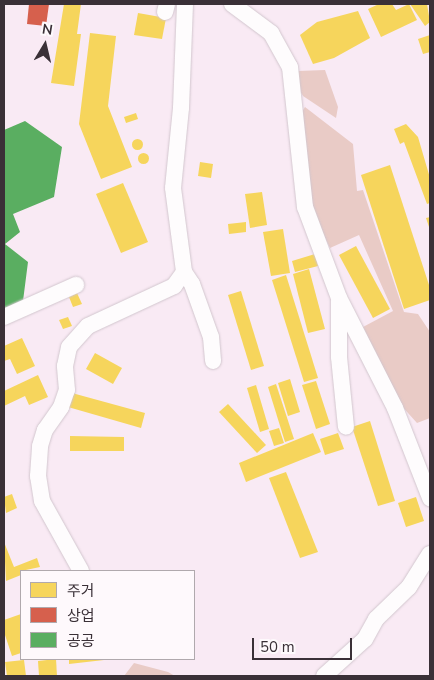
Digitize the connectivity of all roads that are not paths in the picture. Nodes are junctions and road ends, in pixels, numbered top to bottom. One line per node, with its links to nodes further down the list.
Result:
1 (185, 4): 3 (street)
2 (232, 4): 5 (street)
3 (184, 272): 7 (street); 11 (street)
4 (76, 285): 6 (street)
5 (339, 298): 8 (street); 9 (street)
6 (4, 317)
7 (213, 361)
8 (346, 426)
9 (430, 498)
10 (428, 566): 12 (street)
11 (80, 570)
12 (324, 676)

